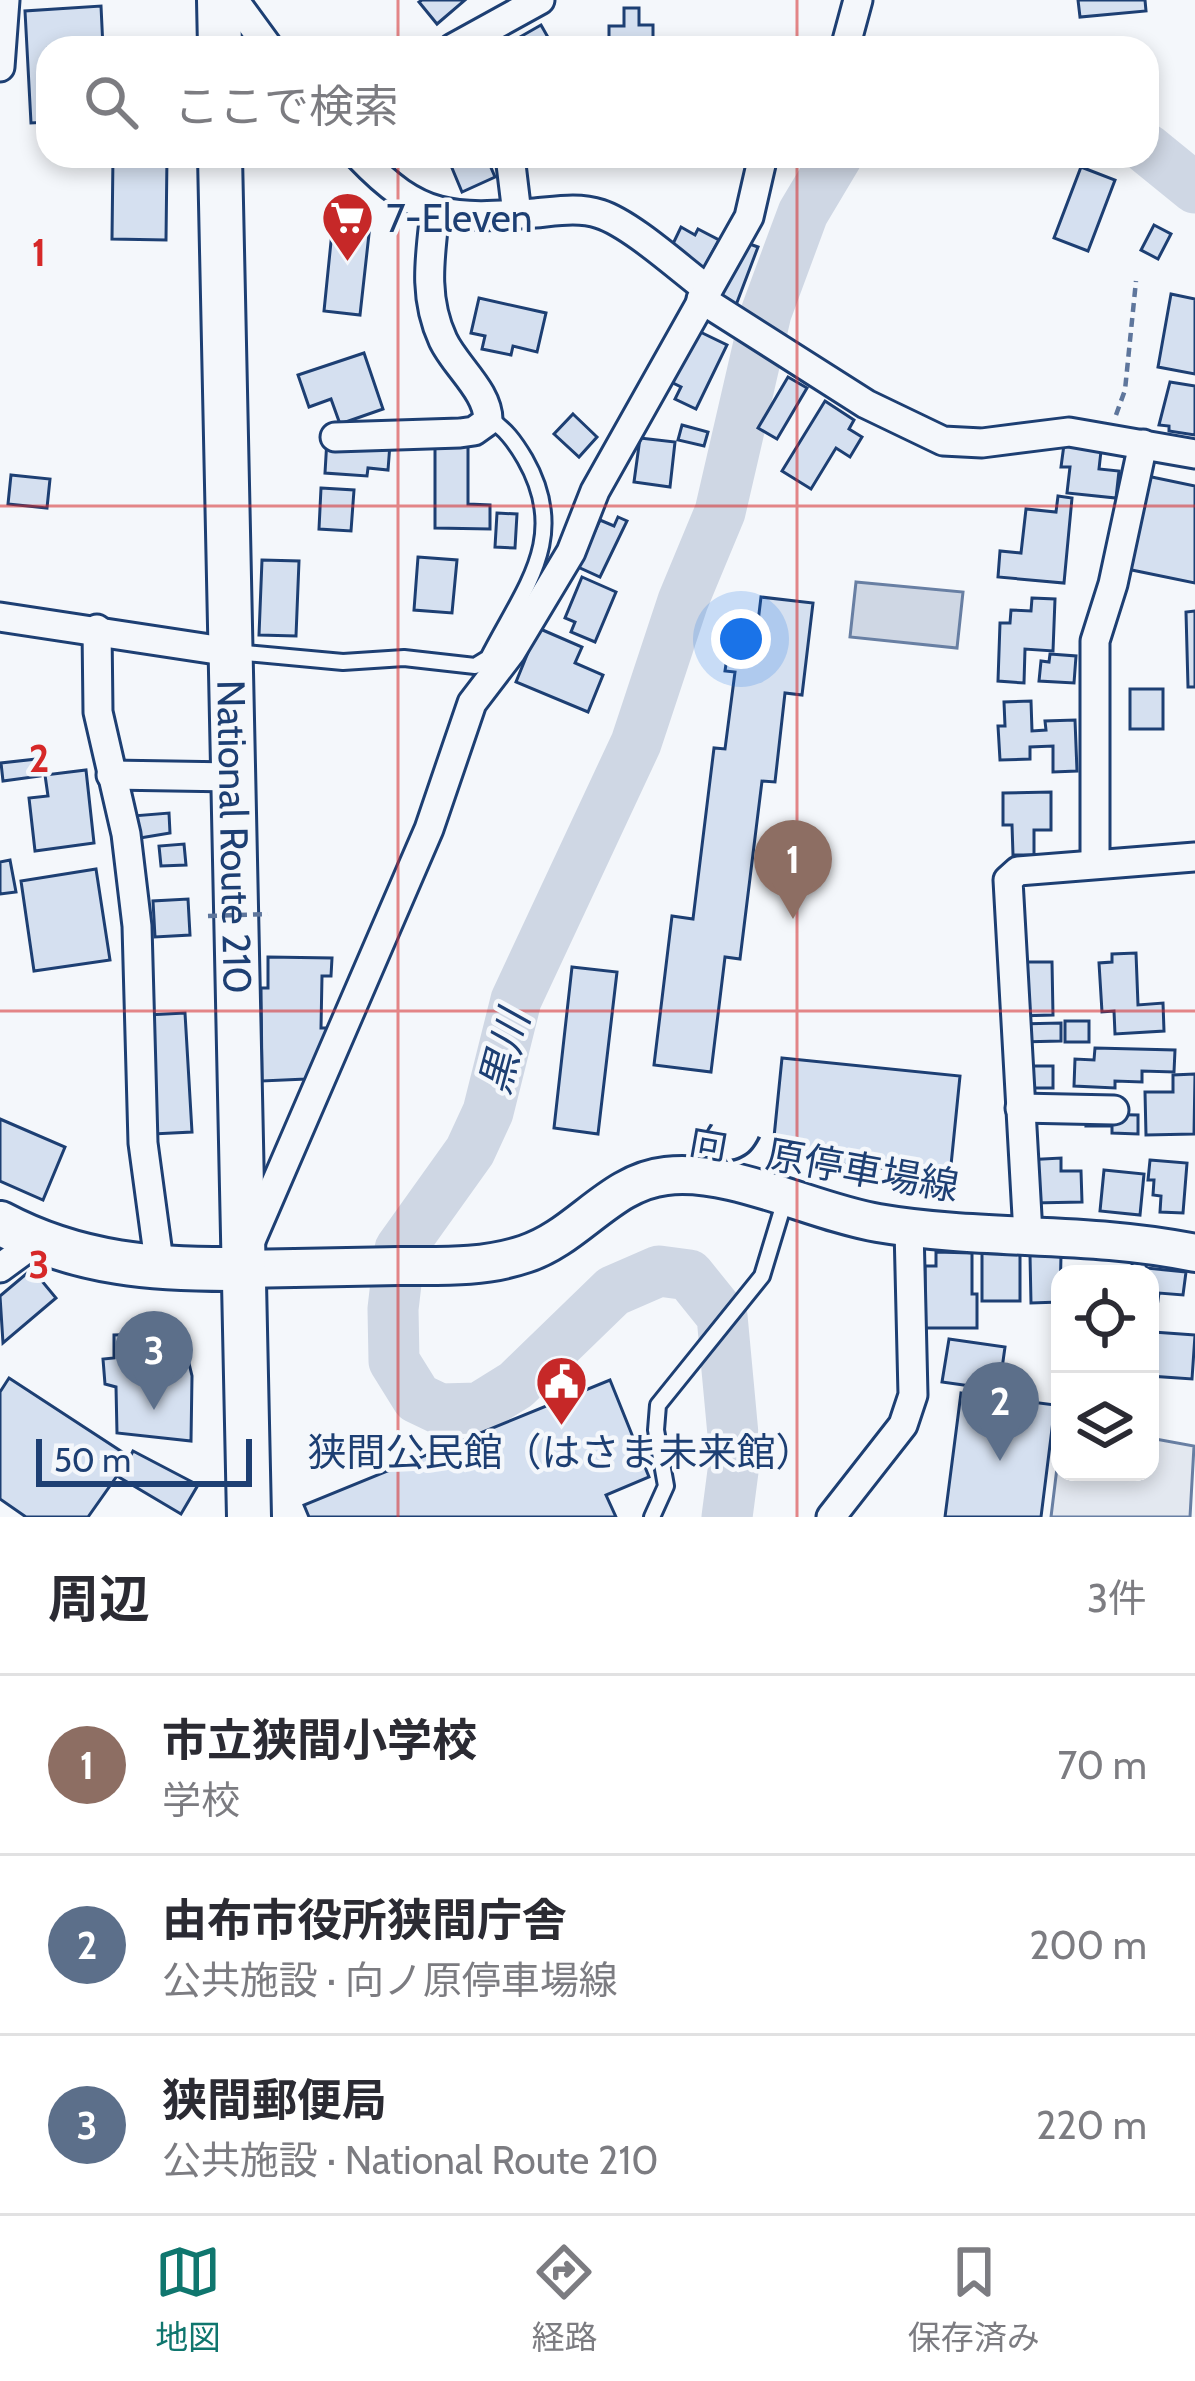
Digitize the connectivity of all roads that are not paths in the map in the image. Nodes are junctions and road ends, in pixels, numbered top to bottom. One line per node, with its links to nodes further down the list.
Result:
1 (5, 0): 10 (street)
2 (219, 0): 6 (main road)
3 (234, 0): 7 (street)
4 (541, 0): 8 (street)
5 (858, 0): 9 (street)
6 (220, 36)
7 (260, 36)
8 (475, 36)
9 (848, 36)
10 (0, 67)
11 (220, 168): 24 (main road, National Route 210)
12 (371, 168): 15 (street)
13 (511, 168): 16 (street)
14 (761, 168): 17 (street)
15 (435, 212): 16 (street); 18 (street)
16 (517, 214): 17 (street)
17 (705, 297): 20 (street); 25 (street)
18 (488, 418): 19 (street); 25 (lane)
19 (335, 437)
20 (1143, 444): 21 (street); 29 (street)
21 (1195, 454)
22 (0, 617): 23 (street)
23 (97, 629): 24 (street); 26 (street)
24 (230, 652): 25 (lane); 27 (main road, National Route 210)
25 (484, 670): 37 (street)
26 (111, 775): 27 (street); 39 (street)
27 (233, 777): 37 (main road, National Route 210)
28 (1195, 857): 29 (street)
29 (1095, 863): 30 (street)
30 (1020, 1108): 31 (street); 35 (street)
31 (1114, 1110)
32 (785, 1200): 33 (main road, 向ノ原停車場線); 37 (main road, 向ノ原停車場線); 41 (lane)
33 (909, 1228): 35 (main road, 向ノ原停車場線); 42 (street)
34 (19, 1232): 38 (street); 39 (main road)
35 (1028, 1234): 36 (main road, 向ノ原停車場線)
36 (1195, 1253)
37 (244, 1262): 39 (main road); 40 (main road, National Route 210)
38 (0, 1268)
39 (160, 1269)
40 (249, 1517)
41 (652, 1517)
42 (831, 1517)

